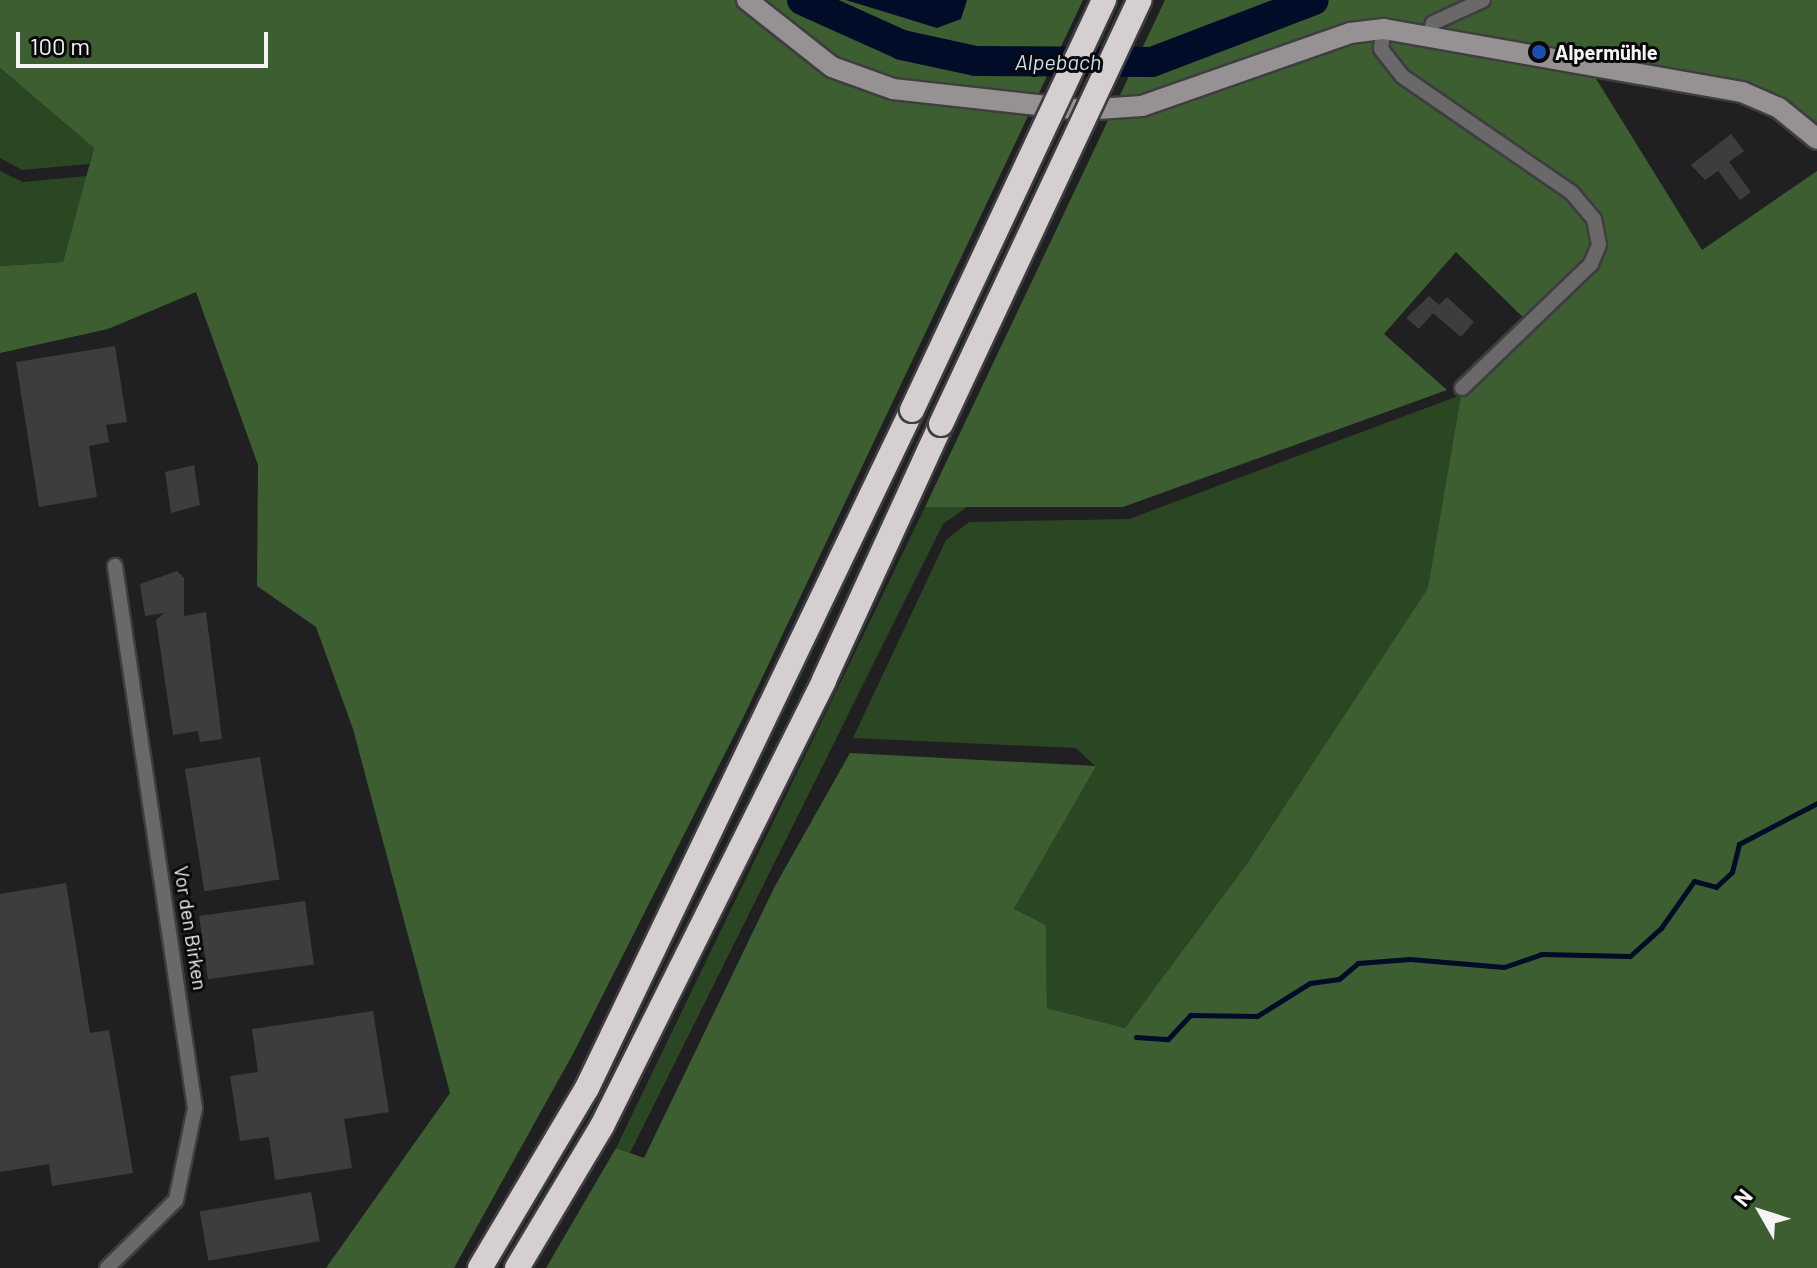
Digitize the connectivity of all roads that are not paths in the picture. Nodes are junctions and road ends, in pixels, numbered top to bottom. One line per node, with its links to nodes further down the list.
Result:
1 (747, 0): 5 (main road)
2 (1104, 0): 11 (highway, bridge)
3 (1140, 0): 12 (highway, bridge)
4 (1483, 0): 6 (street)
5 (1384, 29): 6 (main road); 8 (street)
6 (1430, 35): 7 (main road)
7 (1817, 139)
8 (1462, 388)
9 (115, 566): 10 (street, Vor den Birken)
10 (107, 1268)
11 (480, 1268)
12 (517, 1268)

